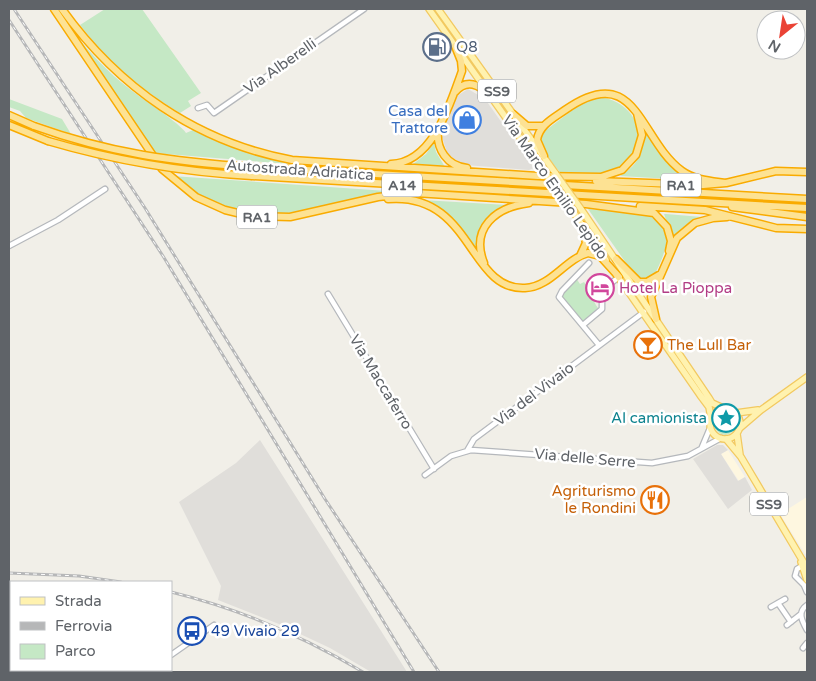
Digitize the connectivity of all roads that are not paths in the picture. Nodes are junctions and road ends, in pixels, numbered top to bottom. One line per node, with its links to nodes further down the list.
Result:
1 (49, 9): 10 (highway)
2 (54, 9): 10 (highway, RA1)
3 (62, 9): 9 (highway, RA1)
4 (66, 9): 9 (highway)
5 (364, 9): 13 (street, Via Alberelli)
6 (429, 9): 8 (main road, Via Marco Emilio Lepido / SS9)
7 (438, 9): 14 (main road, Via Marco Emilio Lepido / SS9)
8 (455, 46): 11 (main road, Via Marco Emilio Lepido / SS9); 12 (highway)
9 (91, 47): 21 (highway, RA1)
10 (92, 65): 31 (highway, RA1)
11 (490, 96): 12 (highway); 35 (main road, Via Marco Emilio Lepido / SS9, bridge)
12 (450, 99): 19 (highway)
13 (198, 108)
14 (513, 114): 18 (highway); 20 (main road, Via Marco Emilio Lepido / SS9)
15 (637, 114): 18 (highway); 24 (highway); 25 (highway)
16 (9, 115): 27 (highway, Autostrada Adriatica / A14, bridge)
17 (9, 125): 28 (highway, Autostrada Adriatica / A14, bridge)
18 (543, 126): 20 (highway)
19 (438, 128): 21 (highway); 23 (highway)
20 (544, 156): 40 (main road, Via Marco Emilio Lepido / SS9, bridge)
21 (348, 164): 23 (highway, RA1)
22 (807, 172): 25 (highway, RA1)
23 (533, 176): 24 (highway, RA1)
24 (565, 177): 25 (highway, RA1)
25 (726, 183)
26 (105, 189): 37 (street)
27 (807, 198)
28 (696, 201): 32 (highway, Autostrada Adriatica / A14); 33 (highway)
29 (556, 202): 30 (highway, RA1); 31 (highway, RA1); 42 (highway)
30 (586, 204): 34 (highway, RA1); 38 (highway)
31 (335, 207): 42 (highway)
32 (807, 208)
33 (807, 216)
34 (739, 218): 36 (highway, RA1); 38 (highway)
35 (582, 225): 39 (highway); 44 (main road, Via Marco Emilio Lepido / SS9)
36 (807, 229)
37 (9, 246)
38 (670, 251): 43 (highway)
39 (580, 256): 42 (highway); 44 (highway)
40 (616, 259): 43 (highway); 47 (main road, Via Marco Emilio Lepido / SS9)
41 (589, 263): 48 (street)
42 (486, 269)
43 (660, 274): 47 (highway)
44 (619, 277): 46 (main road, Via Marco Emilio Lepido / SS9); 48 (street)
45 (328, 294): 61 (street, Via Maccaferro)
46 (644, 312): 49 (street, Via del Vivaio); 54 (main road, Via Marco Emilio Lepido / SS9)
47 (656, 319): 51 (main road, Via Marco Emilio Lepido / SS9)
48 (583, 325): 49 (street)
49 (599, 345): 59 (street, Via del Vivaio)
50 (807, 377): 52 (main road)
51 (723, 408): 53 (main road, SS9); 54 (main road)
52 (760, 410): 53 (main road); 56 (main road)
53 (736, 412): 56 (main road, SS9)
54 (711, 418): 55 (main road, SS9)
55 (710, 428): 57 (main road, SS9); 58 (street)
56 (739, 431): 57 (main road); 60 (main road, SS9)
57 (723, 439): 58 (street, Via delle Serre); 60 (main road, SS9)
58 (701, 448): 59 (street, Via delle Serre)
59 (466, 451): 61 (street, Via del Vivaio)
60 (741, 457): 63 (main road, SS9)
61 (434, 469): 62 (street, Via del Vivaio)
62 (425, 475)
63 (805, 566): 64 (main road, SS9); 65 (street)
64 (807, 580)
65 (807, 592)
66 (785, 599): 67 (street)
67 (778, 603): 69 (street); 70 (street)
68 (807, 605): 70 (street)
69 (772, 607)
70 (801, 614): 72 (street)
71 (214, 625): 75 (street)
72 (807, 630)
73 (807, 643): 74 (street)
74 (802, 648)
75 (172, 654)

